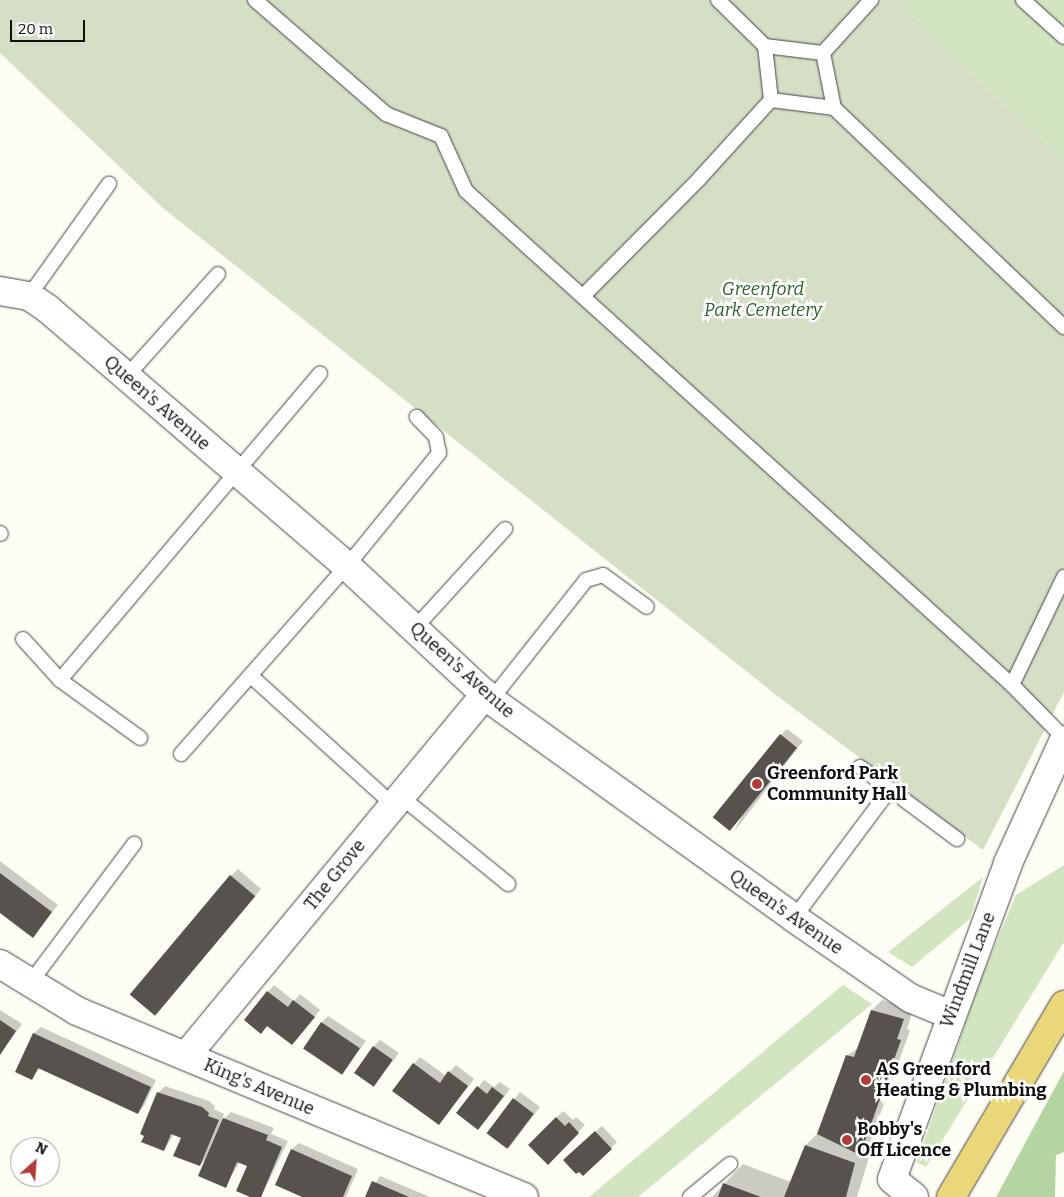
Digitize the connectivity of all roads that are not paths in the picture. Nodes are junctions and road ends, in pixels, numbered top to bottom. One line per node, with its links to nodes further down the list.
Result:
1 (255, 0): 14 (lane)
2 (718, 0): 6 (lane)
3 (871, 0): 7 (lane)
4 (1023, 0): 5 (lane)
5 (1064, 37)
6 (765, 46): 7 (lane); 8 (lane)
7 (823, 53): 9 (lane)
8 (771, 100): 9 (lane); 14 (lane)
9 (834, 108): 15 (lane)
10 (109, 184): 13 (lane)
11 (218, 274): 17 (lane)
12 (1, 291): 13 (street, Queen's Avenue)
13 (29, 296): 17 (street, Queen's Avenue)
14 (583, 296): 28 (lane)
15 (1064, 327)
16 (320, 373): 19 (lane)
17 (126, 376): 19 (street, Queen's Avenue)
18 (417, 417): 21 (lane)
19 (235, 471): 21 (street, Queen's Avenue); 27 (lane)
20 (505, 529): 24 (lane)
21 (347, 566): 24 (street, Queen's Avenue); 26 (lane)
22 (1064, 577): 28 (lane)
23 (647, 608): 29 (lane)
24 (415, 628): 29 (street, Queen's Avenue)
25 (24, 639): 27 (lane)
26 (251, 676): 32 (lane); 35 (lane)
27 (60, 680): 30 (lane)
28 (1012, 685): 31 (lane)
29 (488, 697): 35 (street, The Grove); 39 (street, Queen's Avenue)
30 (140, 738)
31 (1064, 739): 43 (street, Windmill Lane)
32 (181, 754)
33 (860, 767): 34 (lane)
34 (890, 789): 36 (lane); 39 (lane)
35 (395, 800): 38 (lane); 44 (street, The Grove)
36 (957, 839)
37 (134, 844): 41 (lane)
38 (508, 884)
39 (794, 918): 43 (street, Queen's Avenue)
40 (0, 964): 41 (street, King's Avenue)
41 (30, 983): 44 (street, King's Avenue)
42 (1064, 1005): 49 (main road)
43 (951, 1015): 48 (street, Windmill Lane)
44 (186, 1056): 46 (street, King's Avenue)
45 (730, 1164): 47 (lane)
46 (524, 1197)
47 (690, 1197)
48 (914, 1197)
49 (951, 1197)

